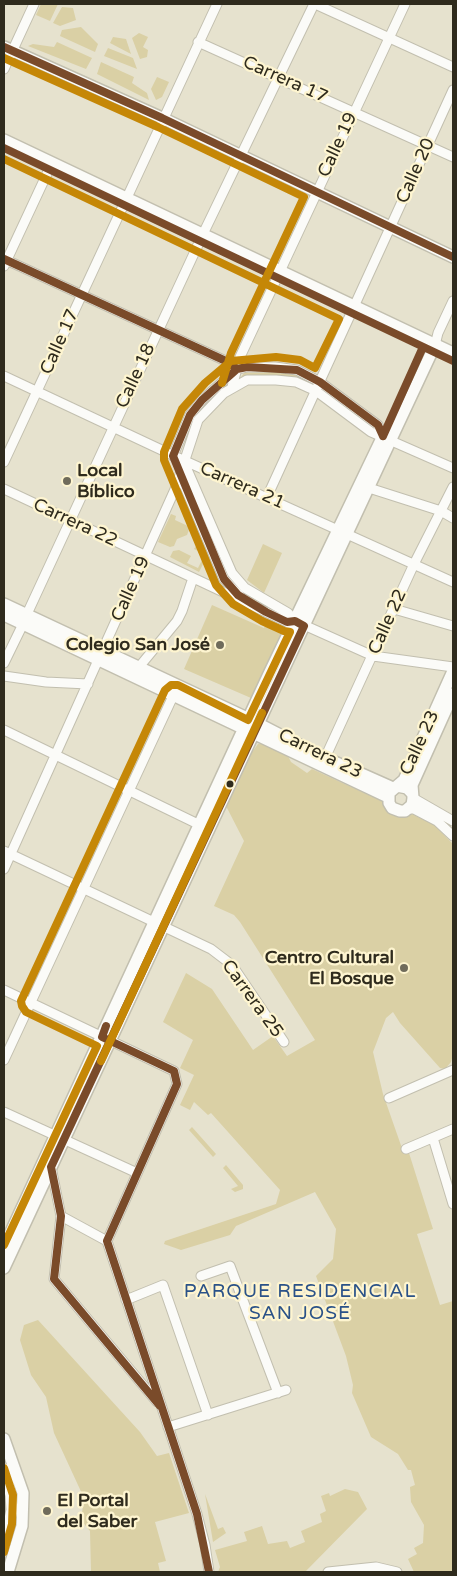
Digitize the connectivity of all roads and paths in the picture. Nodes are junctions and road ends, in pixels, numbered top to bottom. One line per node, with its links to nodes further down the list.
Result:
1 (34, 4): 7 (street)
2 (217, 4): 6 (street, Calle 17)
3 (315, 4): 5 (street); 10 (street, Calle 18)
4 (405, 4): 5 (street, Calle 19)
5 (389, 37): 8 (street); 12 (street, Calle 19)
6 (198, 42): 10 (street, Carrera 17); 13 (street, Calle 17)
7 (8, 49): 9 (street); 13 (main road)
8 (453, 67)
9 (4, 69)
10 (278, 77): 12 (street, Carrera 17); 16 (street, Calle 18)
11 (453, 90): 15 (street, Calle 20)
12 (354, 111): 15 (street, Carrera 17); 19 (street, Calle 19)
13 (162, 118): 16 (main road); 20 (street, Calle 17)
14 (4, 140): 18 (main road)
15 (427, 146): 17 (street, Carrera 17); 21 (street, Calle 20)
16 (241, 155): 19 (main road); 22 (street, Calle 18)
17 (453, 157)
18 (52, 163): 20 (main road); 24 (street)
19 (317, 192): 21 (main road); 25 (street, Calle 19)
20 (126, 198): 22 (main road); 26 (street, Calle 17)
21 (390, 228): 23 (main road); 28 (street, Calle 20)
22 (203, 234): 25 (main road); 29 (street, Calle 18)
23 (453, 257)
24 (5, 261): 26 (street)
25 (281, 270): 28 (main road); 32 (street, Calle 19)
26 (81, 295): 29 (street); 36 (street, Calle 17)
27 (453, 300): 30 (street)
28 (355, 306): 30 (main road); 34 (street, Calle 20)
29 (157, 331): 32 (street); 38 (street, Calle 18)
30 (435, 345): 31 (main road); 39 (main road)
31 (453, 353)
32 (237, 369): 34 (street); 35 (street, Calle 19); 40 (street, Calle 19)
33 (4, 376): 36 (street, Carrera 21)
34 (320, 382): 37 (street, Calle 20); 39 (street)
35 (232, 387): 37 (street); 41 (street, Calle 19)
36 (38, 391): 38 (street, Carrera 21); 42 (street, Calle 17)
37 (316, 391): 39 (street); 48 (street, Calle 20)
38 (113, 426): 40 (street, Carrera 21); 51 (street, Calle 18)
39 (387, 438): 43 (street); 45 (main road); 52 (main road)
40 (173, 456): 41 (street, Carrera 21); 44 (street)
41 (183, 460): 44 (street, Calle 19); 48 (street, Carrera 21); 64 (street)
42 (4, 462)
43 (453, 468)
44 (180, 474): 53 (street, Calle 19); 56 (street)
45 (369, 488): 49 (street); 52 (main road)
46 (453, 488): 49 (street, Calle 22)
47 (4, 489): 51 (street, Carrera 22)
48 (267, 497): 52 (street, Carrera 21)
49 (441, 511): 50 (street); 54 (street, Calle 22)
50 (453, 518)
51 (71, 521): 53 (street, Carrera 22); 63 (street, Calle 18)
52 (343, 532): 54 (street, Carrera 21); 64 (main road)
53 (146, 556): 55 (street, Carrera 22); 66 (street, Calle 19)
54 (414, 564): 57 (street, Carrera 21); 60 (street, Calle 22)
55 (193, 578): 58 (street, Carrera 22); 69 (street)
56 (224, 579): 58 (street); 61 (street)
57 (453, 582)
58 (229, 595): 61 (street, Carrera 22)
59 (4, 604): 63 (main road, Carrera 23)
60 (394, 609): 65 (street); 67 (street, Calle 22)
61 (266, 612): 64 (street, Carrera 22)
62 (4, 615): 63 (main road, Carrera 23)
63 (25, 619): 66 (main road, Carrera 23); 68 (street, Calle 18)
64 (300, 623): 67 (street, Carrera 22); 76 (main road)
65 (453, 626)
66 (101, 655): 69 (main road, Carrera 23); 73 (street, Calle 19); 74 (main road, Carrera 23)
67 (373, 656): 70 (street, Carrera 22); 79 (street, Calle 22)
68 (4, 663)
69 (139, 667): 76 (main road, Carrera 23)
70 (453, 667)
71 (453, 671): 80 (main road, Calle 23)
72 (4, 676): 73 (street)
73 (88, 684): 78 (street, Calle 19)
74 (174, 694): 76 (main road, Carrera 23); 81 (street)
75 (453, 694): 82 (main road, Calle 23)
76 (251, 725): 79 (main road, Carrera 23); 80 (main road, Carrera 23); 85 (main road); 90 (main road)
77 (4, 730): 78 (street)
78 (55, 757): 81 (street); 87 (street, Calle 19)
79 (325, 758): 80 (main road, Carrera 23)
80 (393, 790): 82 (main road); 83 (main road)
81 (130, 792): 85 (street); 89 (street)
82 (413, 796): 83 (main road); 84 (street)
83 (408, 809): 86 (street)
84 (453, 821)
85 (200, 825): 90 (main road)
86 (453, 836)
87 (7, 853): 88 (street, Calle 19); 89 (street, Carrera 25)
88 (4, 869)
89 (85, 889): 90 (street, Carrera 25); 92 (street)
90 (160, 924): 93 (main road); 94 (street, Carrera 25)
91 (4, 990): 92 (street)
92 (31, 1003): 93 (street); 95 (street)
93 (106, 1039): 100 (main road); 104 (street)
94 (284, 1042)
95 (4, 1060)
96 (453, 1070): 97 (street)
97 (389, 1098)
98 (4, 1112): 100 (street)
99 (453, 1129): 101 (street)
100 (59, 1138): 103 (main road); 104 (street); 109 (main road)
101 (433, 1138): 102 (street); 105 (street)
102 (406, 1149)
103 (51, 1167): 107 (street); 110 (main road)
104 (135, 1172): 108 (street)
105 (449, 1176): 106 (street)
106 (453, 1204)
107 (61, 1216): 108 (street); 113 (street)
108 (107, 1241): 112 (street)
109 (4, 1247)
110 (4, 1268)
111 (201, 1276): 114 (street)
112 (126, 1300): 113 (street); 114 (street)
113 (160, 1406): 115 (street)
114 (208, 1416): 115 (street)
115 (168, 1427): 121 (street)
116 (4, 1439): 118 (main road)
117 (4, 1469): 118 (main road)
118 (17, 1494): 119 (main road); 120 (main road)
119 (4, 1546)
120 (8, 1572)
121 (209, 1572)
122 (328, 1572): 123 (street)
123 (397, 1572)

